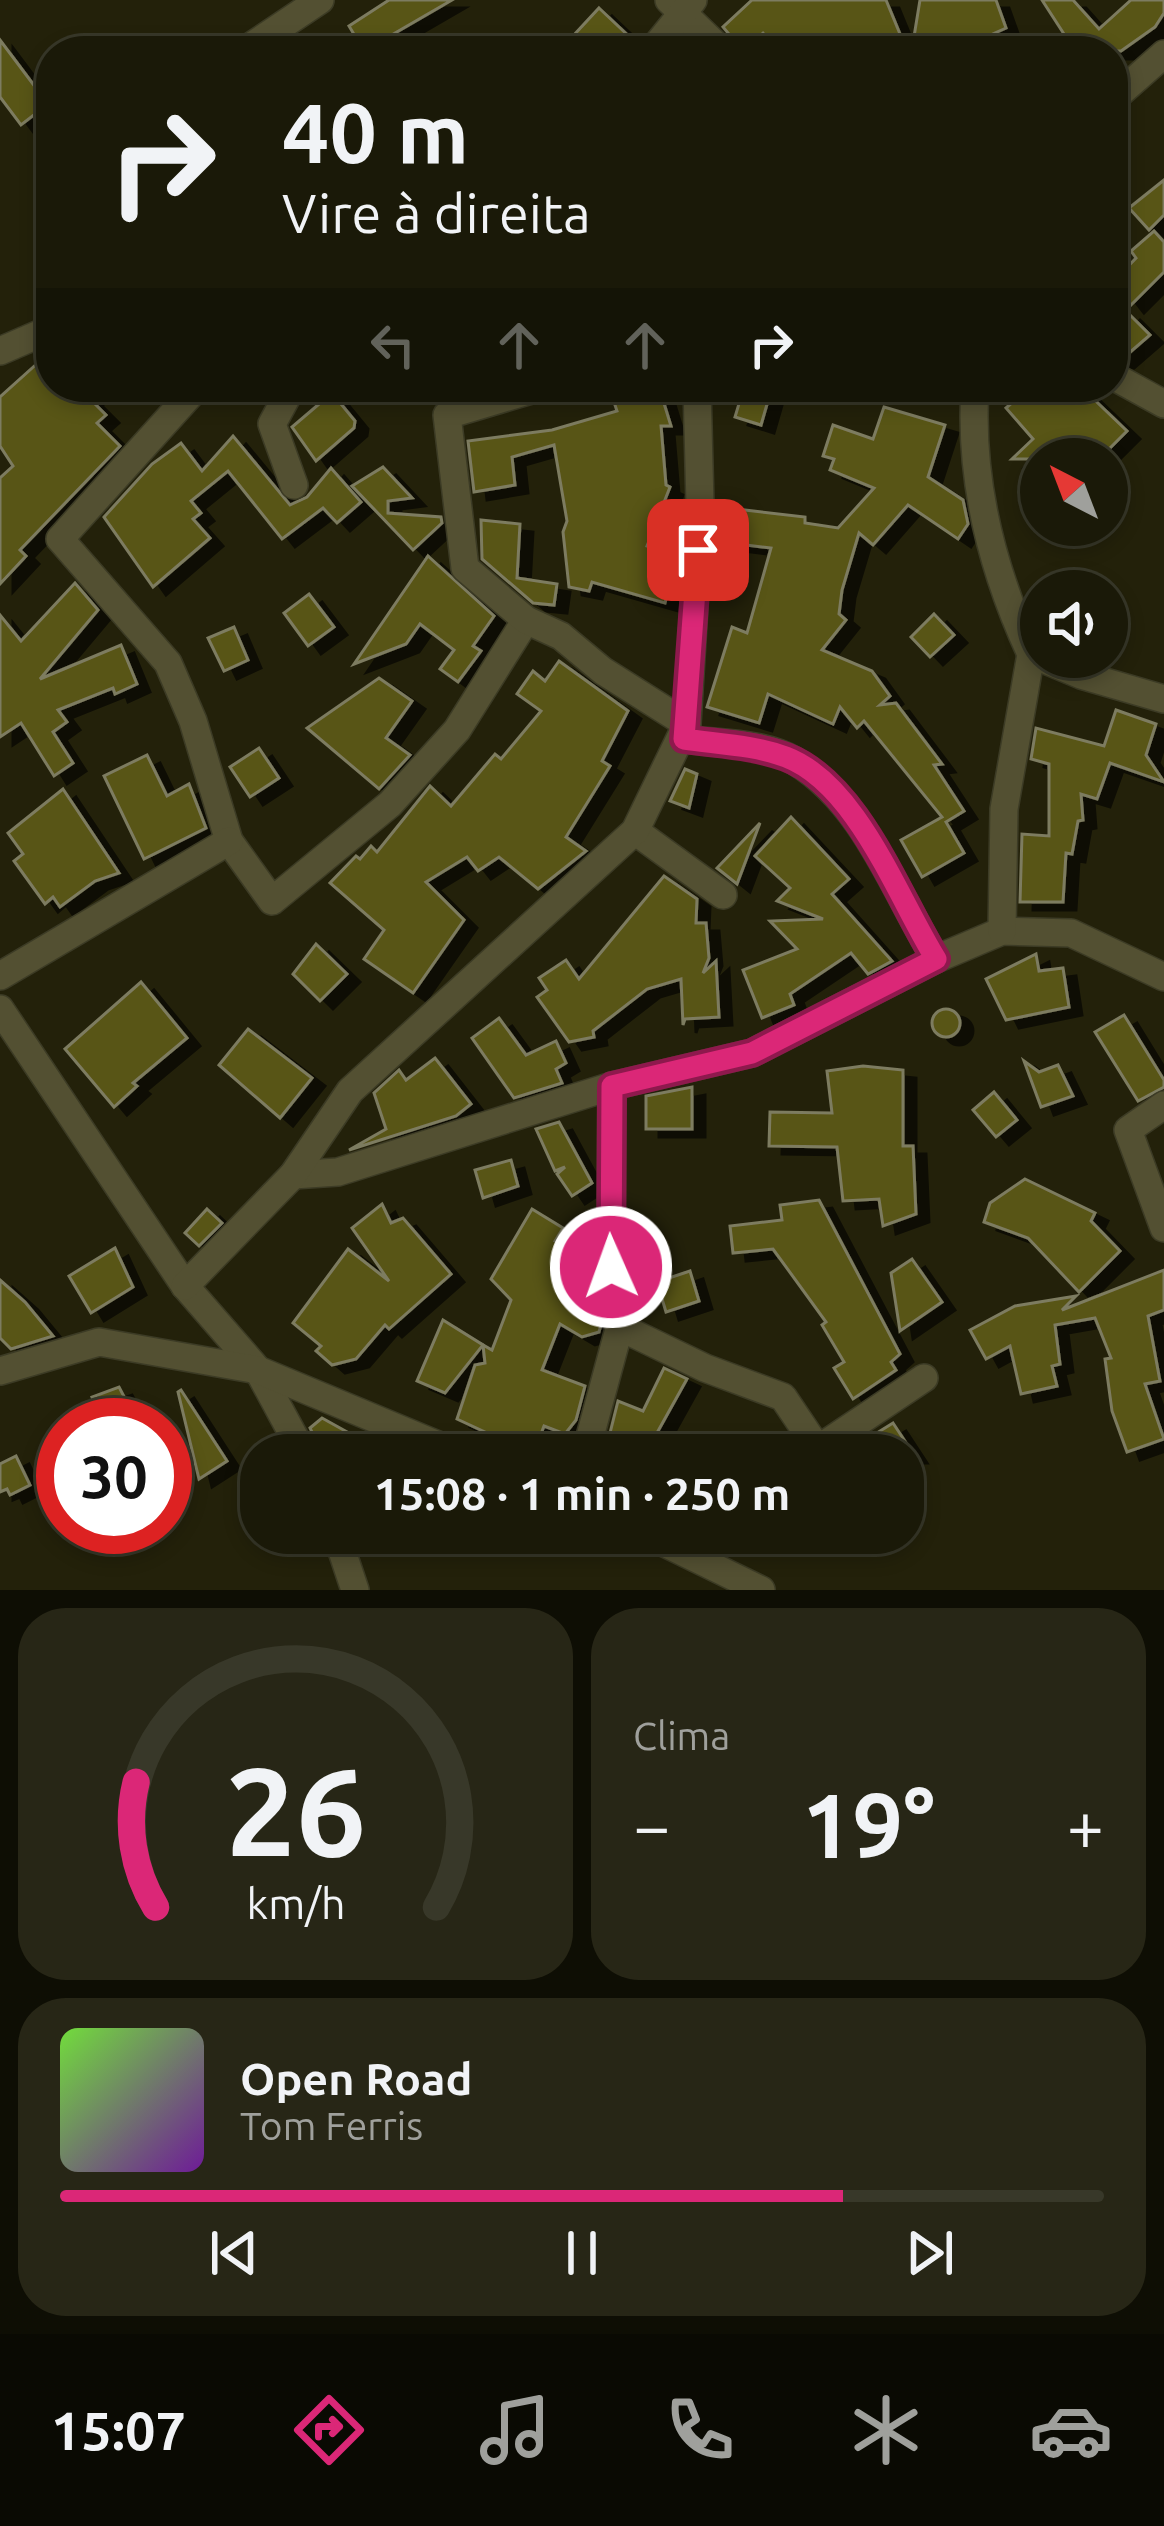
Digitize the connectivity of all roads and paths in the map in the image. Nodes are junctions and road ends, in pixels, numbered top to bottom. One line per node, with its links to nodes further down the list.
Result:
1 (320, 0): 3 (street)
2 (681, 5): 4 (street); 5 (street)
3 (266, 36)
4 (661, 36)
5 (709, 36)
6 (1164, 54): 7 (street)
7 (1128, 86)
8 (36, 335): 9 (street)
9 (0, 351)
10 (1128, 384): 16 (street)
11 (183, 402): 25 (street)
12 (284, 402): 17 (street)
13 (492, 402): 18 (street)
14 (697, 402): 23 (street)
15 (975, 402): 19 (street)
16 (1164, 404)
17 (294, 485)
18 (526, 620): 23 (street); 25 (street)
19 (1020, 624)
20 (1027, 678): 27 (street)
21 (1091, 678): 22 (street)
22 (1164, 699)
23 (685, 731): 24 (street); 28 (street)
24 (635, 831): 26 (street); 34 (street)
25 (229, 841): 29 (street)
26 (722, 895)
27 (1002, 931): 28 (street); 30 (street)
28 (936, 959): 32 (street)
29 (0, 976)
30 (1164, 977)
31 (0, 1009): 36 (street)
32 (612, 1086): 34 (street); 37 (street)
33 (1164, 1106): 35 (street)
34 (293, 1175): 36 (street)
35 (1164, 1228)
36 (184, 1286): 38 (street)
37 (624, 1329): 43 (street); 44 (street)
38 (258, 1370): 39 (street); 41 (street); 42 (street)
39 (0, 1371)
40 (924, 1378): 45 (street)
41 (293, 1434)
42 (412, 1434)
43 (592, 1434)
44 (808, 1434)
45 (845, 1434)
46 (343, 1554): 48 (street)
47 (687, 1554): 49 (street)
48 (355, 1590)
49 (761, 1590)

